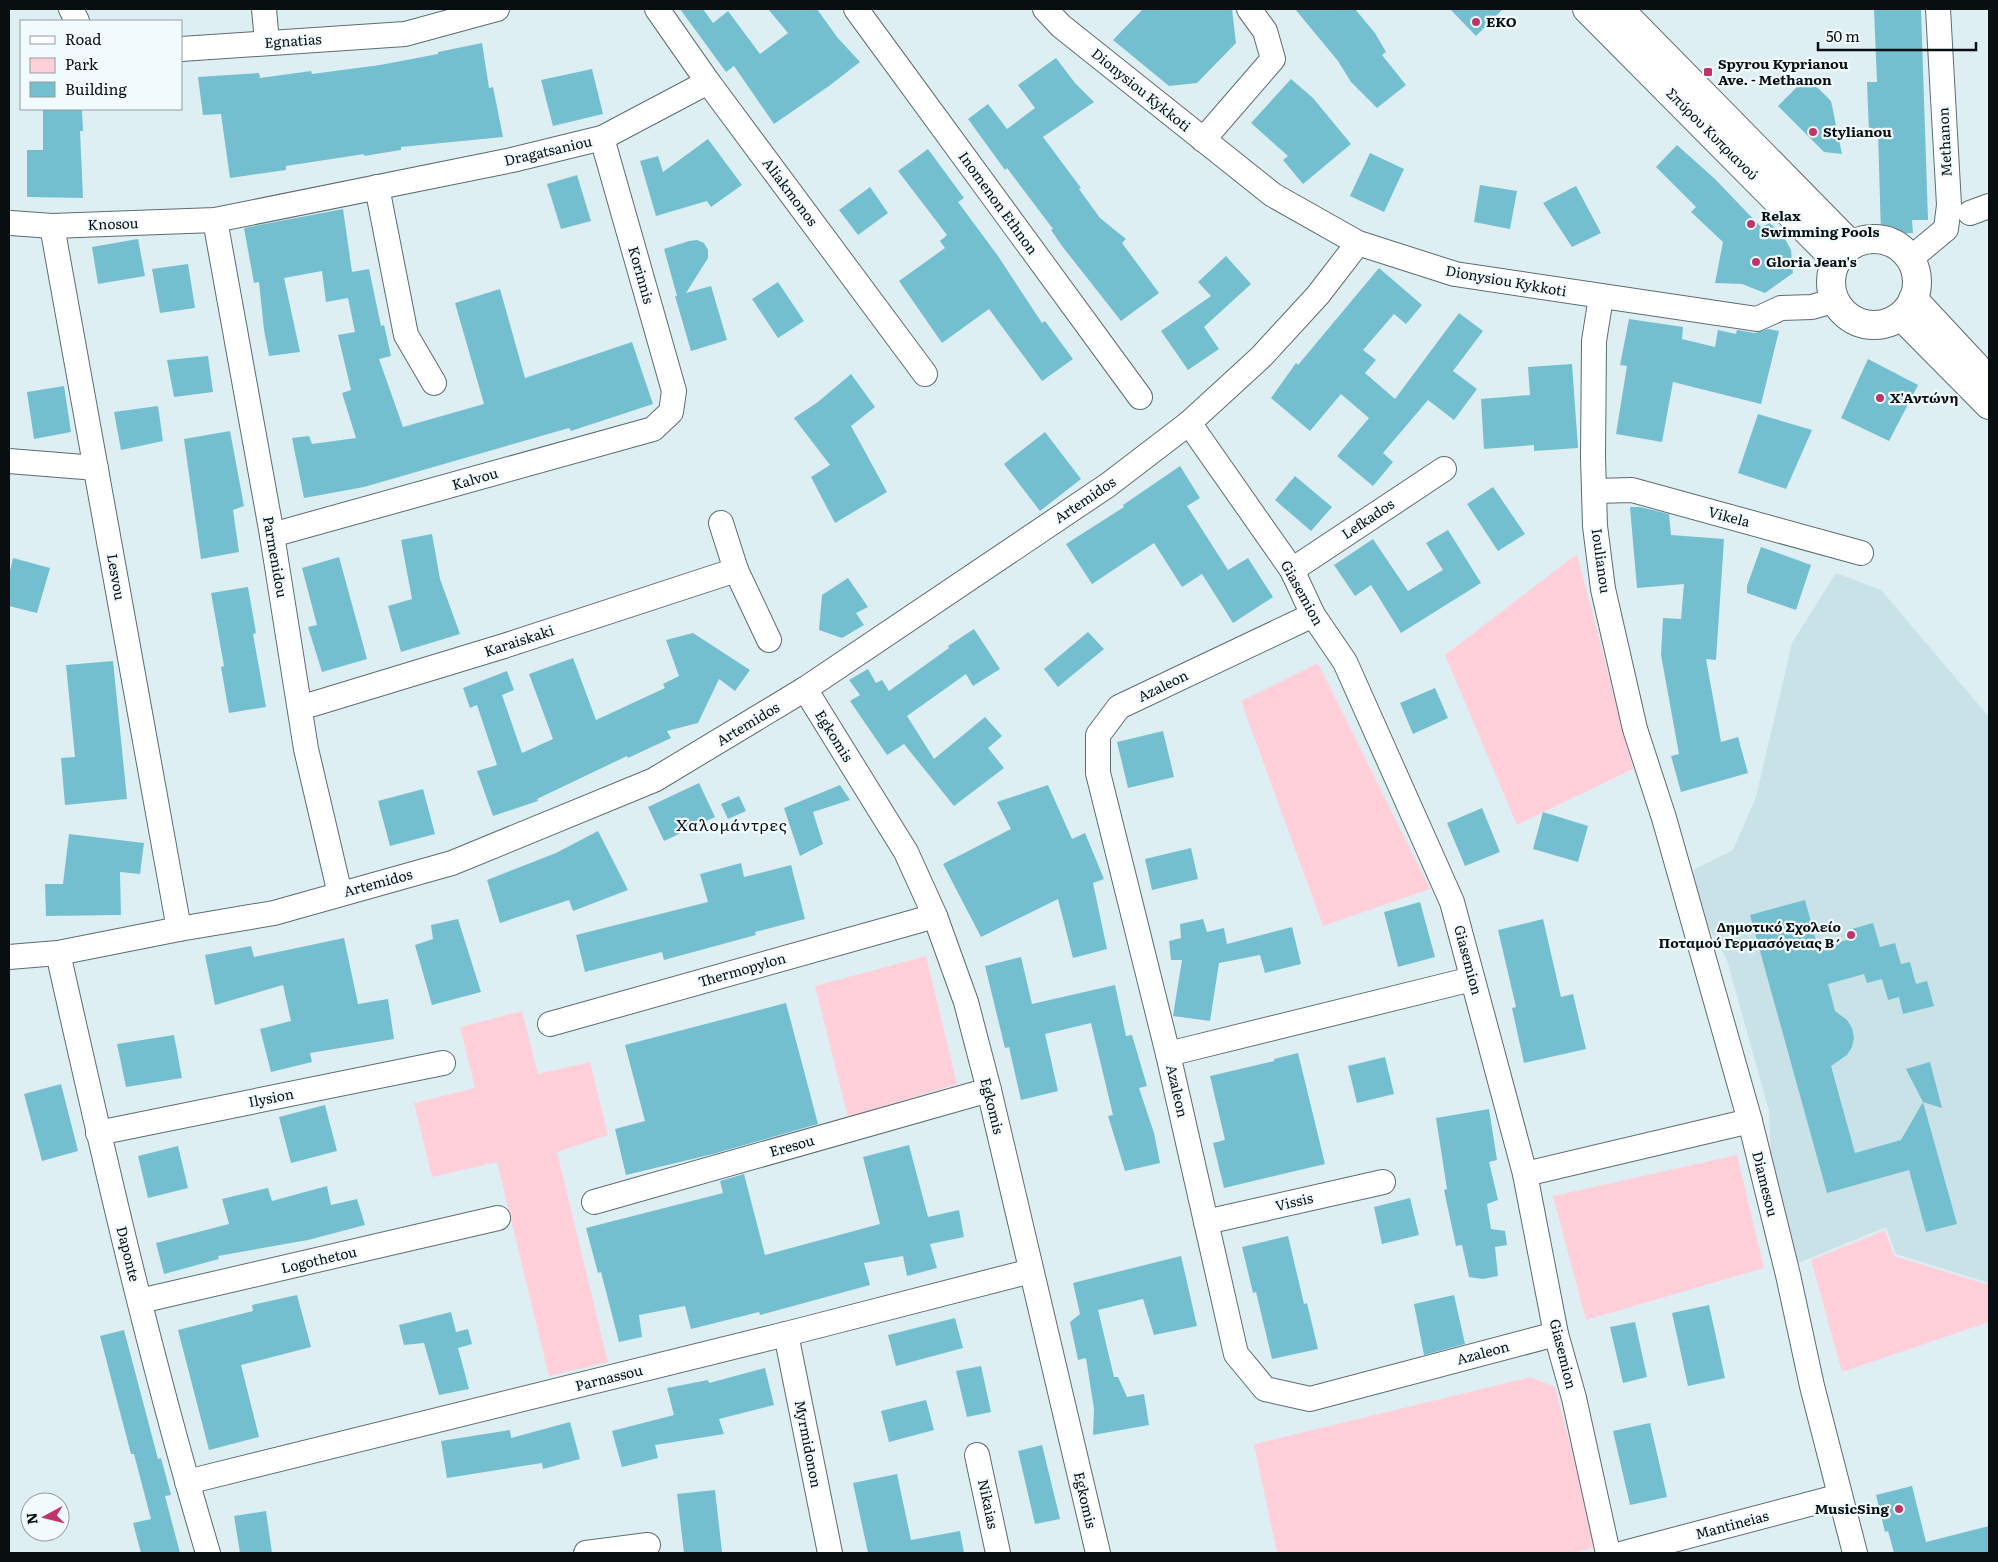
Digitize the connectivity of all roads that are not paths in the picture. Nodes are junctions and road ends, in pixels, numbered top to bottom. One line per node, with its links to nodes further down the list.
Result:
1 (264, 9): 10 (street)
2 (497, 9): 10 (street, Egnatias)
3 (656, 9): 12 (street, Aliakmonos)
4 (856, 9): 28 (street, Inomenon Ethnon)
5 (1045, 9): 14 (street, Dionysiou Kykkoti)
6 (1249, 9): 14 (street)
7 (1587, 9): 20 (main road, Σπύρου Κυπριανού)
8 (1619, 9): 20 (main road, Σπύρου Κυπριανού)
9 (1938, 9): 21 (street, Methanon)
10 (266, 42): 11 (street, Egnatias)
11 (182, 49)
12 (708, 82): 13 (street, Dragatsaniou); 25 (street, Aliakmonos)
13 (602, 138): 15 (street, Dragatsaniou); 30 (street, Korinnis)
14 (1203, 140): 19 (street, Dionysiou Kykkoti)
15 (377, 187): 16 (street, Dragatsaniou); 27 (street)
16 (215, 220): 18 (street, Knosou); 37 (street, Parmenidou)
17 (11, 223): 18 (street, Knosou)
18 (52, 226): 33 (street, Lesvou)
19 (1358, 243): 22 (street, Dionysiou Kykkoti); 31 (street, Artemidos)
20 (1844, 253): 21 (main road); 23 (main road)
21 (1910, 258): 24 (main road)
22 (1601, 296): 23 (street, Dionysiou Kykkoti); 35 (street, Ioulianou)
23 (1836, 300): 24 (main road)
24 (1907, 308): 26 (main road); 29 (main road)
25 (925, 374)
26 (1989, 381)
27 (434, 383)
28 (1140, 397)
29 (1989, 405)
30 (671, 412): 37 (street, Kalvou)
31 (1188, 423): 40 (street, Giasemion); 43 (street, Artemidos)
32 (9, 461): 33 (street)
33 (96, 468): 48 (street, Lesvou)
34 (1444, 468): 40 (street, Lefkados)
35 (1595, 491): 38 (street, Vikela); 45 (street, Ioulianou)
36 (721, 524): 39 (street)
37 (272, 535): 44 (street, Parmenidou)
38 (1861, 553)
39 (736, 570): 42 (street); 44 (street, Karaiskaki)
40 (1292, 570): 41 (street, Giasemion)
41 (1313, 615): 51 (street, Giasemion); 53 (street, Azaleon)
42 (769, 640)
43 (805, 689): 46 (street, Artemidos); 47 (street, Egkomis)
44 (300, 708): 46 (street, Parmenidou)
45 (1664, 818): 56 (street, Diamesou)
46 (340, 894): 48 (street, Artemidos)
47 (935, 916): 52 (street, Thermopylon); 55 (street, Egkomis)
48 (180, 928): 49 (street, Artemidos)
49 (58, 953): 50 (street, Artemidos); 57 (street, Daponte)
50 (9, 958)
51 (1472, 979): 53 (street); 58 (street, Giasemion)
52 (550, 1024)
53 (1168, 1054): 62 (street, Azaleon)
54 (444, 1063): 57 (street, Ilysion)
55 (989, 1090): 60 (street, Eresou); 63 (street, Egkomis)
56 (1750, 1121): 58 (street); 69 (street, Diamesou)
57 (98, 1133): 64 (street, Daponte)
58 (1525, 1174): 66 (street, Giasemion)
59 (1383, 1182): 62 (street, Vissis)
60 (594, 1202)
61 (498, 1218): 64 (street, Logothetou)
62 (1206, 1222): 66 (street, Azaleon)
63 (1031, 1271): 65 (street, Parnassou); 75 (street, Egkomis)
64 (140, 1301): 68 (street, Daponte)
65 (786, 1334): 68 (street, Parnassou); 73 (street, Myrmidonon)
66 (1556, 1334): 76 (street, Giasemion)
67 (977, 1455): 74 (street, Nikaias)
68 (187, 1482): 71 (street, Daponte)
69 (1840, 1496): 77 (street, Mantineias); 78 (street, Diamesou)
70 (648, 1544): 72 (street)
71 (208, 1553)
72 (586, 1553)
73 (830, 1553)
74 (998, 1553)
75 (1098, 1553)
76 (1608, 1553)
77 (1624, 1553)
78 (1855, 1553)

